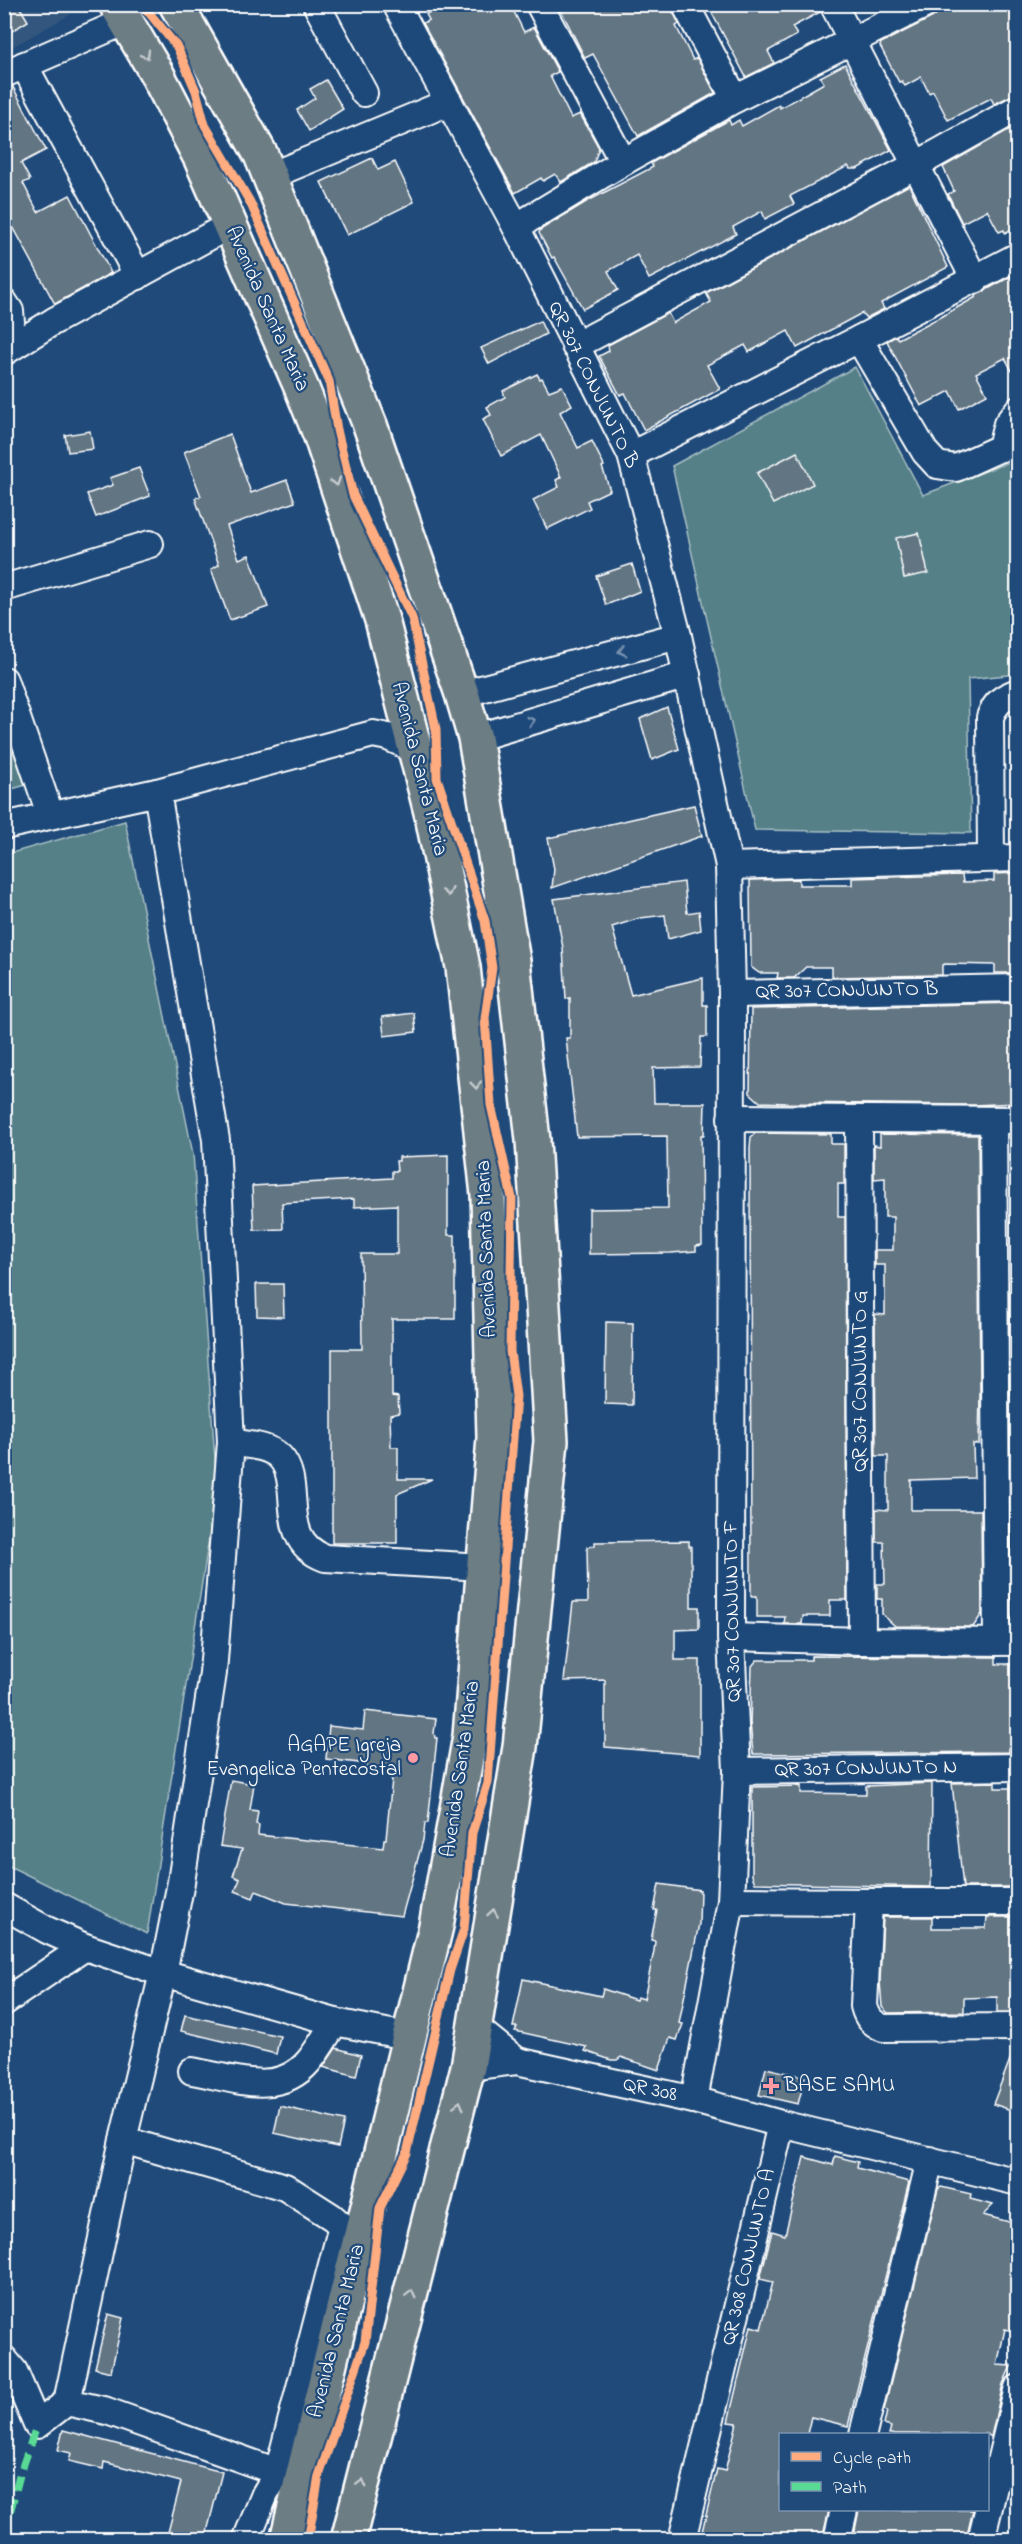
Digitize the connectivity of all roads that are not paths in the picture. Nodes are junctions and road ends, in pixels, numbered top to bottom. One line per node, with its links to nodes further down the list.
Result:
1 (176, 4): 17 (main road)
2 (316, 4): 11 (street)
3 (396, 4): 13 (street, QR 307 CONJUNTO B)
4 (539, 4): 15 (street)
5 (685, 4): 12 (street)
6 (833, 4): 9 (street)
7 (926, 4): 9 (street)
8 (121, 13): 10 (street); 18 (main road, Avenida Santa Maria, one-way to 18)
9 (852, 43): 12 (street); 16 (street)
10 (14, 70): 21 (street)
11 (364, 93)
12 (735, 99): 15 (street)
13 (448, 102): 17 (street); 19 (street, QR 307 CONJUNTO B)
14 (1017, 108): 16 (street)
15 (623, 162): 19 (street)
16 (916, 165): 22 (street); 26 (street)
17 (270, 176): 28 (main road)
18 (230, 225): 21 (street); 29 (main road, Avenida Santa Maria)
19 (516, 227): 26 (street, QR 307 CONJUNTO B)
20 (1017, 256): 22 (street)
21 (138, 276): 27 (street)
22 (975, 280): 25 (street)
23 (4, 302): 24 (street)
24 (4, 330)
25 (859, 339): 33 (street); 34 (street)
26 (575, 346): 34 (street, QR 307 CONJUNTO B)
27 (4, 352)
28 (350, 373): 29 (main road); 31 (main road)
29 (302, 389): 32 (main road, Avenida Santa Maria)
30 (1017, 410): 33 (street)
31 (370, 425): 32 (main road); 42 (main road)
32 (320, 434): 41 (main road, Avenida Santa Maria, one-way to 41)
33 (1009, 444)
34 (631, 455): 37 (street, QR 307 CONJUNTO B)
35 (150, 544): 36 (street)
36 (4, 588)
37 (678, 636): 38 (street, QR 307 CONJUNTO B); 42 (street, one-way to 42)
38 (687, 675): 44 (street, one-way to 38); 51 (street, QR 307 CONJUNTO B)
39 (4, 680): 47 (street)
40 (1017, 692): 49 (street)
41 (401, 693): 43 (street); 45 (main road, Avenida Santa Maria)
42 (462, 694): 44 (main road)
43 (373, 734): 45 (street); 46 (street)
44 (475, 738): 52 (main road)
45 (415, 749): 53 (main road, Avenida Santa Maria, one-way to 53)
46 (157, 792): 47 (street); 61 (street)
47 (50, 814): 48 (street)
48 (4, 826)
49 (991, 858): 50 (street); 51 (street)
50 (1017, 858)
51 (729, 866): 55 (street, QR 307 CONJUNTO B)
52 (513, 961): 53 (main road); 60 (main road)
53 (463, 967): 56 (main road, Avenida Santa Maria)
54 (1017, 988): 55 (street, QR 307 CONJUNTO B)
55 (732, 994): 57 (street, QR 307 CONJUNTO F)
56 (470, 1019): 60 (main road); 62 (main road, Avenida Santa Maria, one-way to 62)
57 (731, 1118): 58 (street); 63 (street, QR 307 CONJUNTO F)
58 (860, 1120): 59 (street); 64 (street, QR 307 CONJUNTO G)
59 (1005, 1121): 65 (street)
60 (533, 1140): 67 (main road)
61 (231, 1442): 62 (street); 75 (street)
62 (484, 1567): 66 (main road, Avenida Santa Maria)
63 (731, 1637): 64 (street); 69 (street, QR 307 CONJUNTO F)
64 (862, 1641): 65 (street)
65 (1007, 1642)
66 (470, 1736): 67 (main road); 80 (main road, Avenida Santa Maria)
67 (520, 1747): 78 (main road, one-way to 67)
68 (1006, 1767): 69 (street, QR 307 CONJUNTO N)
69 (737, 1771): 70 (street, QR 307 CONJUNTO F)
70 (730, 1901): 71 (street); 84 (street, QR 307 CONJUNTO F)
71 (869, 1902): 72 (street); 79 (street)
72 (1017, 1902)
73 (4, 1906): 74 (street)
74 (85, 1947): 75 (street); 76 (street)
75 (163, 1973): 77 (street); 86 (street)
76 (4, 2002)
77 (335, 2022): 80 (street); 83 (street)
78 (475, 2027): 81 (street, QR 308); 82 (main road)
79 (1017, 2027)
80 (411, 2037): 89 (main road, Avenida Santa Maria)
81 (517, 2061): 82 (street, QR 308); 84 (street, QR 308)
82 (468, 2067): 100 (main road, one-way to 82)
83 (192, 2071)
84 (694, 2100): 85 (street, QR 308)
85 (781, 2124): 87 (street); 101 (street, QR 308 CONJUNTO A)
86 (123, 2140): 89 (street); 92 (street)
87 (930, 2160): 88 (street); 93 (street)
88 (1017, 2182)
89 (351, 2234): 94 (main road, Avenida Santa Maria)
90 (4, 2359): 92 (street)
91 (1017, 2388): 95 (street)
92 (67, 2402): 94 (street)
93 (863, 2433)
94 (289, 2476): 98 (street); 99 (main road, Avenida Santa Maria)
95 (989, 2506)
96 (844, 2511): 102 (street)
97 (988, 2511): 103 (street)
98 (246, 2540)
99 (287, 2540)
100 (348, 2540)
101 (682, 2540)
102 (837, 2540)
103 (981, 2540)

